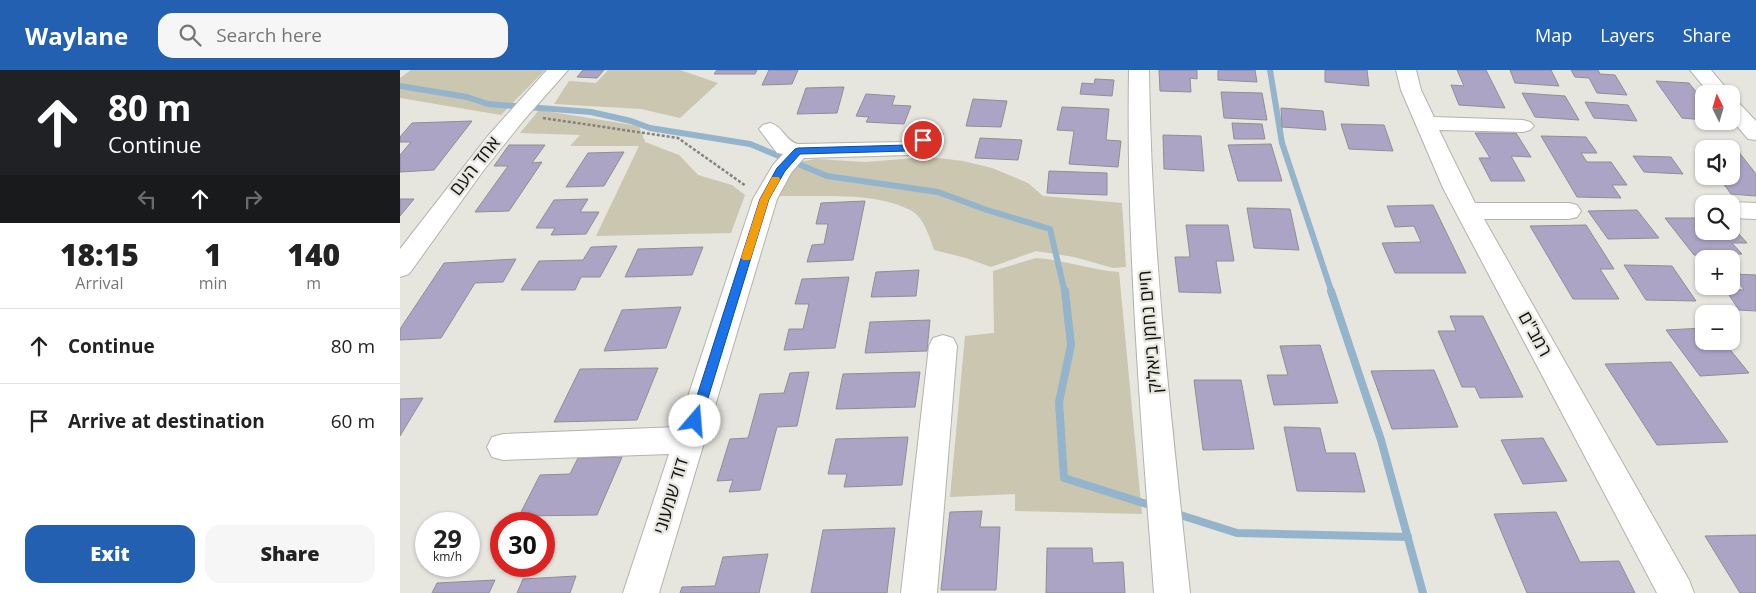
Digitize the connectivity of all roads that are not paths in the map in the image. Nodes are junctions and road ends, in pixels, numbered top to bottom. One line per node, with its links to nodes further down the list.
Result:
1 (558, 70): 17 (street, אחד העם)
2 (1138, 70): 23 (street, חיים נחמן ביאליק)
3 (1406, 70): 7 (street, רמב"ם)
4 (1700, 70): 5 (street)
5 (1713, 85)
6 (1740, 116): 11 (street)
7 (1425, 123): 8 (street); 16 (street, רמב"ם)
8 (1523, 126)
9 (770, 129): 12 (street)
10 (932, 134): 12 (street)
11 (1756, 134)
12 (798, 151): 19 (street, דוד שמעוני)
13 (1740, 210): 15 (street)
14 (1569, 211): 16 (street)
15 (1756, 211)
16 (1468, 212): 24 (street, רמב"ם)
17 (400, 268)
18 (943, 346): 22 (street)
19 (689, 440): 20 (street); 21 (street, דוד שמעוני)
20 (502, 447)
21 (641, 593)
22 (919, 593)
23 (1172, 593)
24 (1676, 593)

